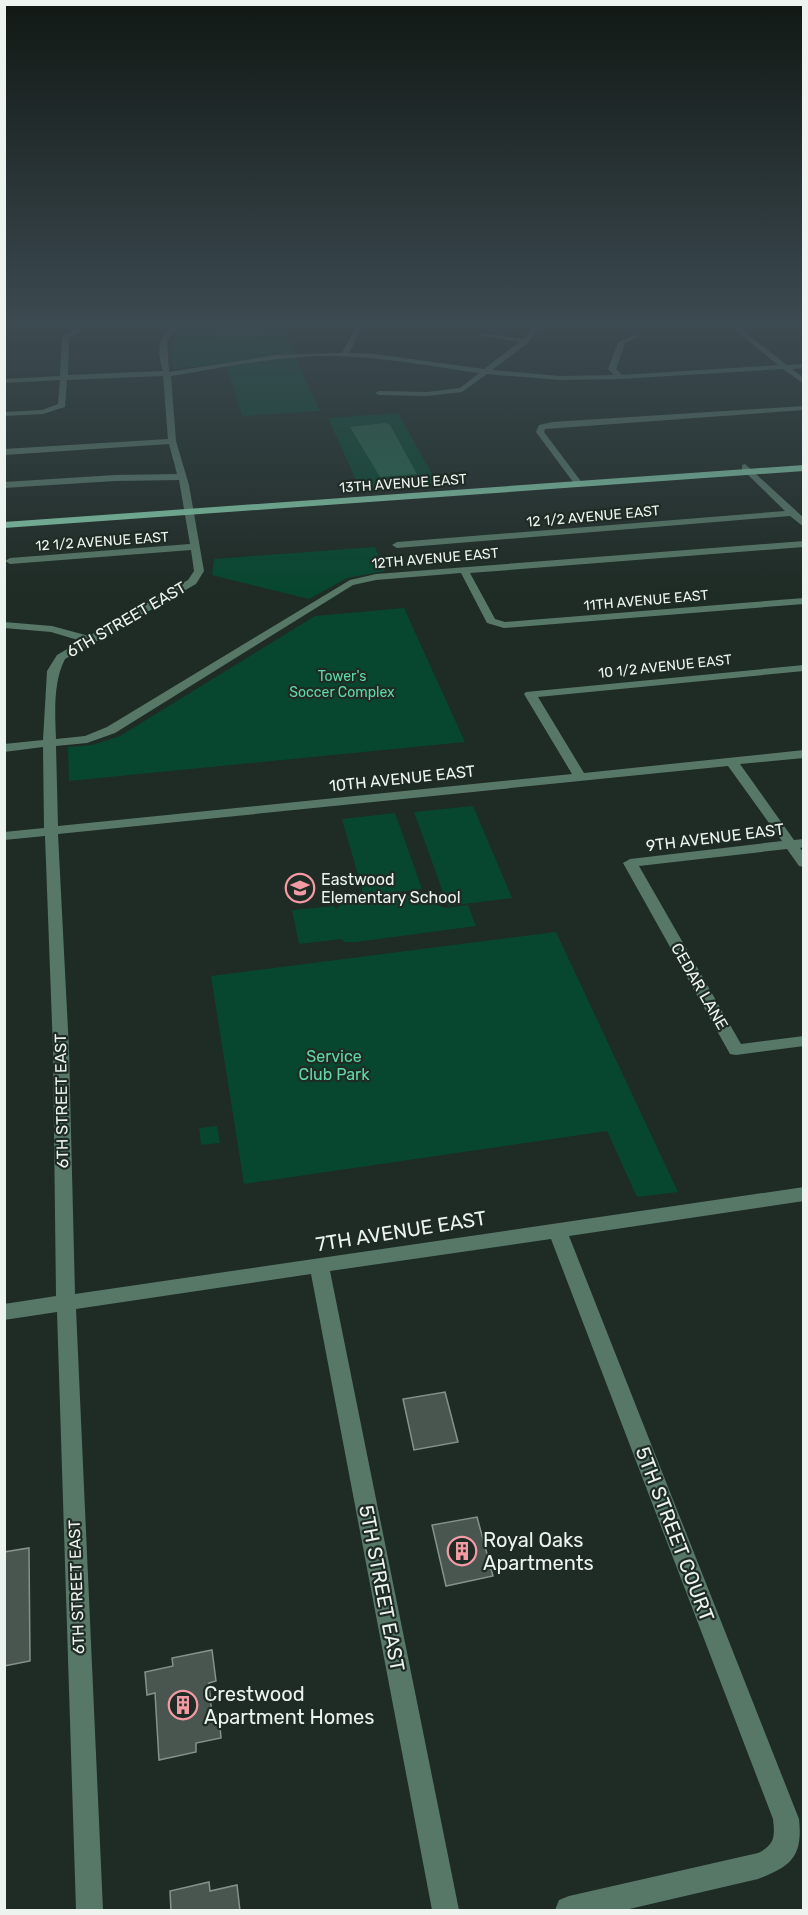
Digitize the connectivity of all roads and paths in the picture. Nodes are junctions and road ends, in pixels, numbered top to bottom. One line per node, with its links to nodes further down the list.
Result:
1 (27, 411): 4 (street)
2 (169, 411): 5 (street, 6TH STREET EAST)
3 (751, 411): 10 (street)
4 (4, 414)
5 (172, 441): 6 (street); 9 (street, 6TH STREET EAST)
6 (4, 452)
7 (804, 465): 8 (main road, 13TH AVENUE EAST)
8 (747, 469): 10 (main road, 13TH AVENUE EAST); 13 (street)
9 (183, 477): 11 (street); 12 (street, 6TH STREET EAST)
10 (578, 481): 12 (main road, 13TH AVENUE EAST)
11 (4, 485)
12 (189, 509): 14 (main road, 13TH AVENUE EAST); 16 (main road, 13TH AVENUE EAST); 19 (street, 6TH STREET EAST)
13 (792, 513): 15 (street); 17 (street, 12 1/2 AVENUE EAST)
14 (4, 519)
15 (804, 524)
16 (4, 525)
17 (397, 544)
18 (804, 544): 21 (street, 12TH AVENUE EAST)
19 (195, 547): 20 (street, 12 1/2 AVENUE EAST); 24 (street, 6TH STREET EAST)
20 (10, 561)
21 (464, 570): 22 (street, 11TH AVENUE EAST); 26 (street, 12TH AVENUE EAST)
22 (804, 601)
23 (4, 625): 24 (street)
24 (90, 640): 26 (street, 6TH STREET EAST)
25 (804, 668): 30 (street, 10 1/2 AVENUE EAST)
26 (50, 743): 27 (street, 12TH AVENUE EAST); 31 (street, 6TH STREET EAST)
27 (4, 748)
28 (804, 753): 29 (street, 10TH AVENUE EAST)
29 (731, 761): 30 (street, 10TH AVENUE EAST); 33 (street)
30 (580, 777): 31 (street, 10TH AVENUE EAST)
31 (52, 831): 32 (street, 10TH AVENUE EAST); 40 (street, 6TH STREET EAST)
32 (4, 836)
33 (797, 844): 34 (street, 9TH AVENUE EAST); 35 (street)
34 (630, 863): 36 (street, CEDAR LANE)
35 (804, 863)
36 (804, 1041)
37 (804, 1194): 38 (street, 7TH AVENUE EAST)
38 (557, 1230): 39 (street, 7TH AVENUE EAST); 44 (street, 5TH STREET COURT)
39 (319, 1266): 40 (street, 7TH AVENUE EAST); 43 (street, 5TH STREET EAST)
40 (66, 1303): 41 (street, 7TH AVENUE EAST); 42 (street, 6TH STREET EAST)
41 (4, 1312)
42 (89, 1911)
43 (446, 1911)
44 (569, 1911)

